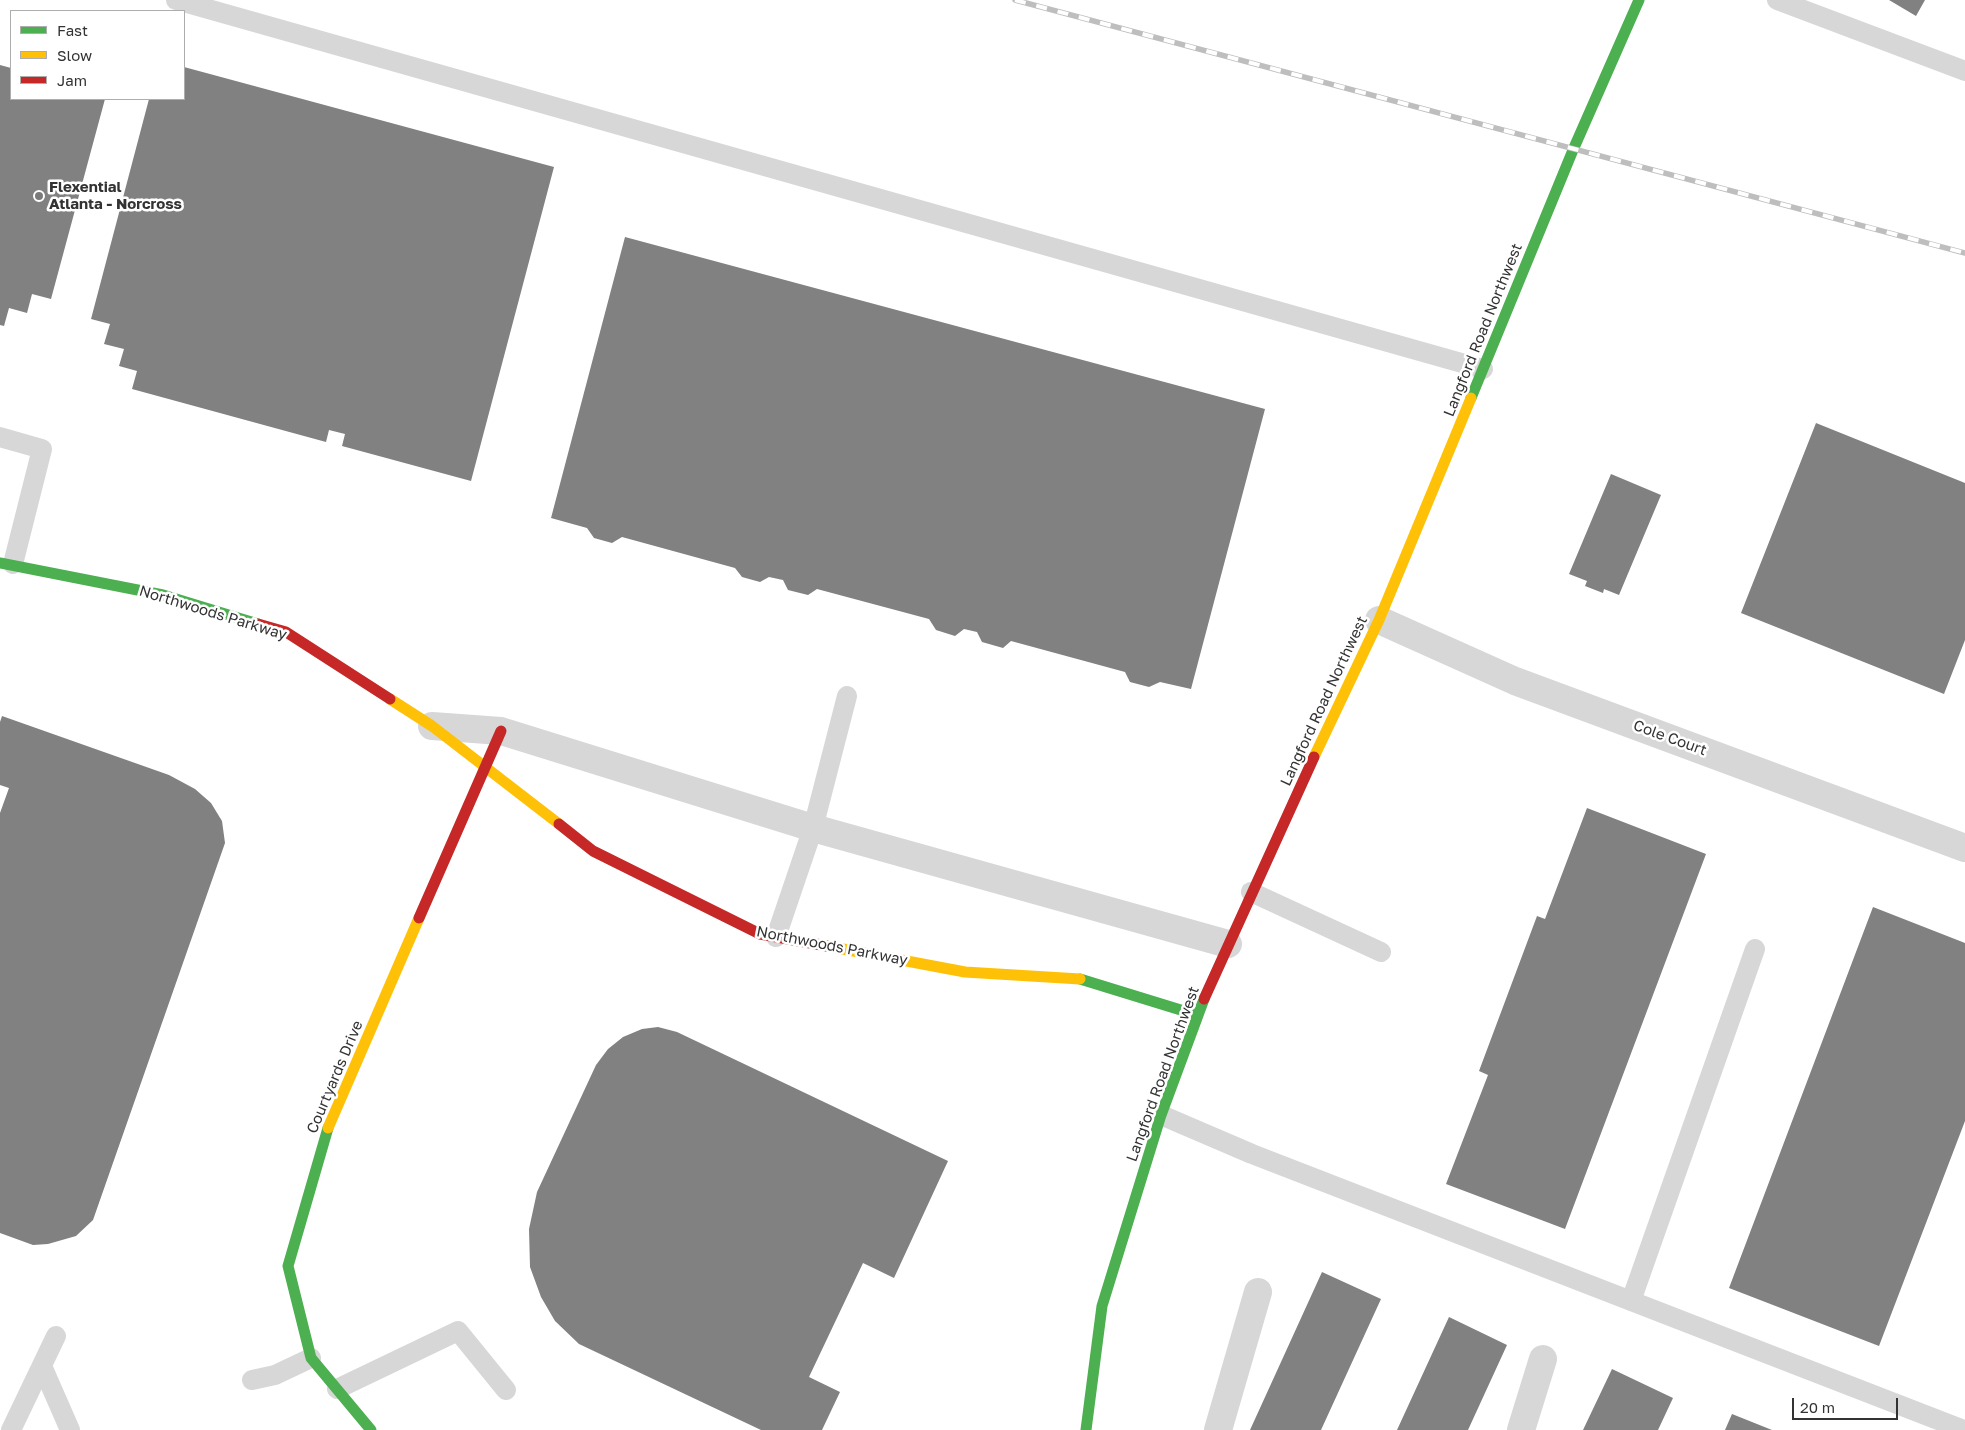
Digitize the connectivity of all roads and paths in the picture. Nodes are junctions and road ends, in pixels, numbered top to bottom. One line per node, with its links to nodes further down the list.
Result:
1 (176, 0): 5 (lane)
2 (1639, 0): 5 (street, Langford Road Northwest)
3 (1776, 0): 4 (lane)
4 (1965, 71)
5 (1483, 368): 8 (street, Langford Road Northwest)
6 (0, 436): 7 (lane)
7 (7, 564): 10 (street, Northwoods Parkway)
8 (1379, 620): 14 (street, Cole Court); 15 (street, Langford Road Northwest)
9 (847, 696): 13 (lane)
10 (432, 726): 11 (street, Northwoods Parkway); 12 (street, Northwoods Parkway)
11 (500, 731): 12 (street, Courtyards Drive); 13 (street, Northwoods Parkway)
12 (485, 768): 16 (street, Northwoods Parkway); 25 (street, Courtyards Drive)
13 (813, 828): 16 (lane); 17 (street, Northwoods Parkway)
14 (1965, 848)
15 (1251, 892): 17 (street, Langford Road Northwest); 19 (lane)
16 (776, 937): 20 (street, Northwoods Parkway)
17 (1228, 944): 20 (street, Langford Road Northwest)
18 (1755, 949): 23 (lane)
19 (1382, 952)
20 (1197, 1015): 21 (street, Langford Road Northwest)
21 (1161, 1115): 23 (lane); 34 (street, Langford Road Northwest)
22 (1258, 1292): 35 (street)
23 (1631, 1301): 37 (lane)
24 (56, 1336): 27 (lane)
25 (311, 1358): 28 (lane); 29 (street, Courtyards Drive)
26 (1543, 1359): 36 (street)
27 (42, 1366): 31 (lane); 32 (lane)
28 (252, 1380)
29 (337, 1389): 30 (lane); 33 (street, Courtyards Drive)
30 (506, 1390)
31 (11, 1430)
32 (70, 1430)
33 (371, 1430)
34 (1086, 1430)
35 (1218, 1430)
36 (1521, 1430)
37 (1964, 1430)

